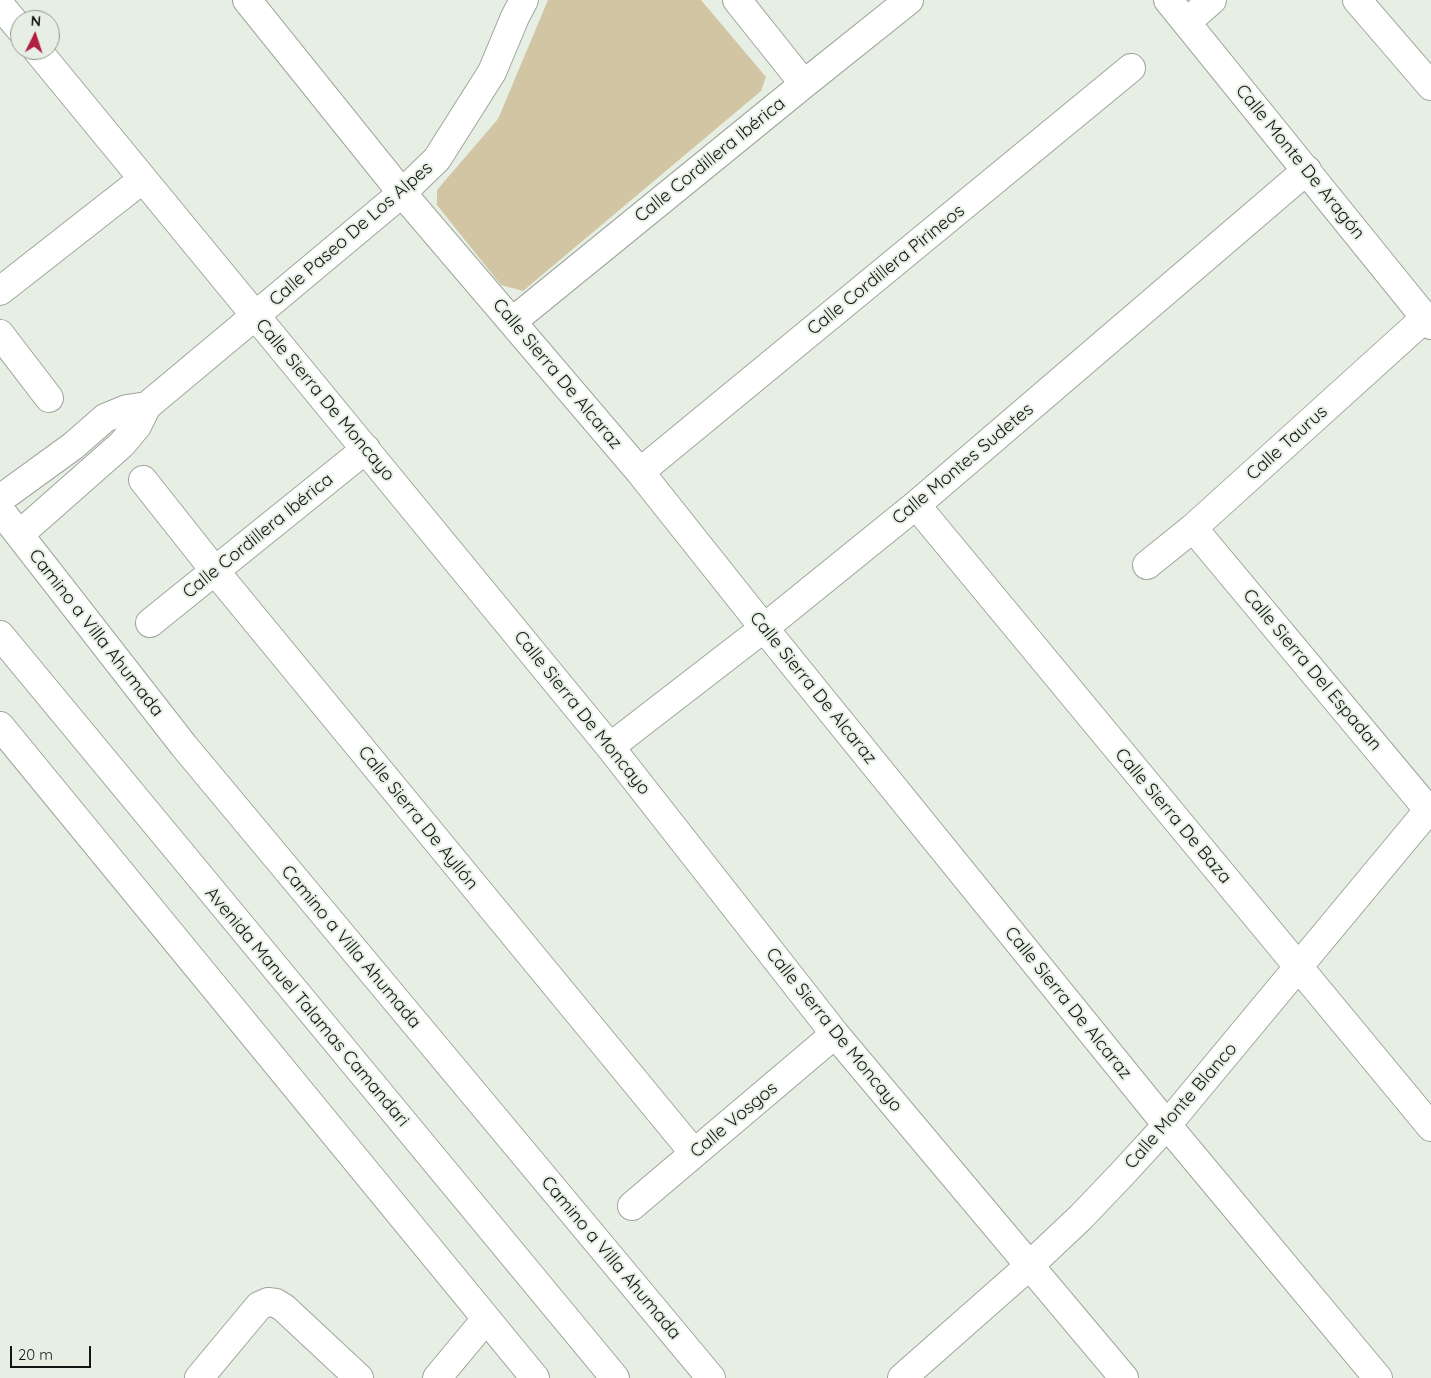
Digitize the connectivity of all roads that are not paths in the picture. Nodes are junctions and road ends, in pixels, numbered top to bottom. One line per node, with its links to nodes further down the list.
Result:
1 (247, 0): 17 (street, Calle Sierra De Alcaraz)
2 (737, 0): 13 (street)
3 (909, 0): 13 (street, Calle Cordillera Ibérica)
4 (1168, 0): 10 (street, Calle Monte De Aragón)
5 (1212, 0): 10 (street)
6 (1357, 0): 14 (street)
7 (0, 5): 9 (street)
8 (513, 6): 17 (street, Calle Paseo De Los Alpes)
9 (10, 17)
10 (1187, 22): 15 (street, Calle Monte De Aragón)
11 (45, 60): 16 (street, Calle Sierra De Moncayo)
12 (1131, 68): 26 (street, Calle Cordillera Pirineos)
13 (804, 84): 20 (street, Calle Cordillera Ibérica)
14 (1431, 86)
15 (1307, 170): 21 (street, Calle Monte De Aragón); 29 (street, Calle Montes Sudetes)
16 (143, 179): 18 (street); 19 (street, Calle Sierra De Moncayo)
17 (402, 193): 19 (street, Calle Paseo De Los Alpes); 20 (street, Calle Sierra De Alcaraz)
18 (0, 291)
19 (256, 316): 24 (street, Calle Paseo De Los Alpes); 25 (street, Calle Sierra De Moncayo)
20 (513, 322): 26 (street, Calle Sierra De Alcaraz)
21 (1428, 322): 31 (street, Calle Taurus)
22 (0, 334): 23 (street)
23 (49, 398)
24 (147, 406): 28 (street, Calle Paseo De Los Alpes); 32 (street, Calle Paseo De Los Alpes)
25 (366, 449): 34 (street, Calle Cordillera Ibérica); 39 (street, Calle Sierra De Moncayo)
26 (640, 472): 36 (street, Calle Sierra De Alcaraz)
27 (143, 480): 34 (street, Calle Sierra De Ayllón)
28 (0, 500)
29 (916, 505): 36 (street, Calle Montes Sudetes); 41 (street, Calle Sierra De Baza)
30 (0, 510): 32 (street, Camino a Villa Ahumada)
31 (1193, 528): 33 (street, Calle Taurus); 40 (street, Calle Sierra Del Espadan)
32 (20, 534): 54 (street, Camino a Villa Ahumada)
33 (1147, 566)
34 (215, 571): 35 (street, Calle Cordillera Ibérica); 45 (street, Calle Sierra De Ayllón)
35 (150, 623)
36 (764, 628): 39 (street, Calle Montes Sudetes); 43 (street, Calle Sierra De Alcaraz)
37 (0, 636): 53 (street, Avenida Manuel Talamas Camandari)
38 (0, 726): 48 (street)
39 (610, 746): 42 (street, Calle Sierra De Moncayo)
40 (1430, 810): 41 (street, Calle Monte Blanco)
41 (1299, 968): 43 (street, Calle Monte Blanco); 44 (street, Calle Sierra De Baza)
42 (835, 1034): 45 (street, Calle Vosgos); 47 (street, Calle Sierra De Moncayo)
43 (1167, 1125): 47 (street, Calle Monte Blanco); 57 (street, Calle Sierra De Alcaraz)
44 (1431, 1127)
45 (694, 1153): 46 (street, Calle Vosgos)
46 (632, 1206)
47 (1030, 1266): 55 (street, Calle Monte Blanco); 56 (street, Calle Sierra De Moncayo)
48 (486, 1319): 51 (street); 52 (street)
49 (199, 1378): 50 (street)
50 (359, 1378)
51 (438, 1378)
52 (535, 1378)
53 (615, 1378)
54 (711, 1378)
55 (902, 1378)
56 (1124, 1378)
57 (1378, 1378)

